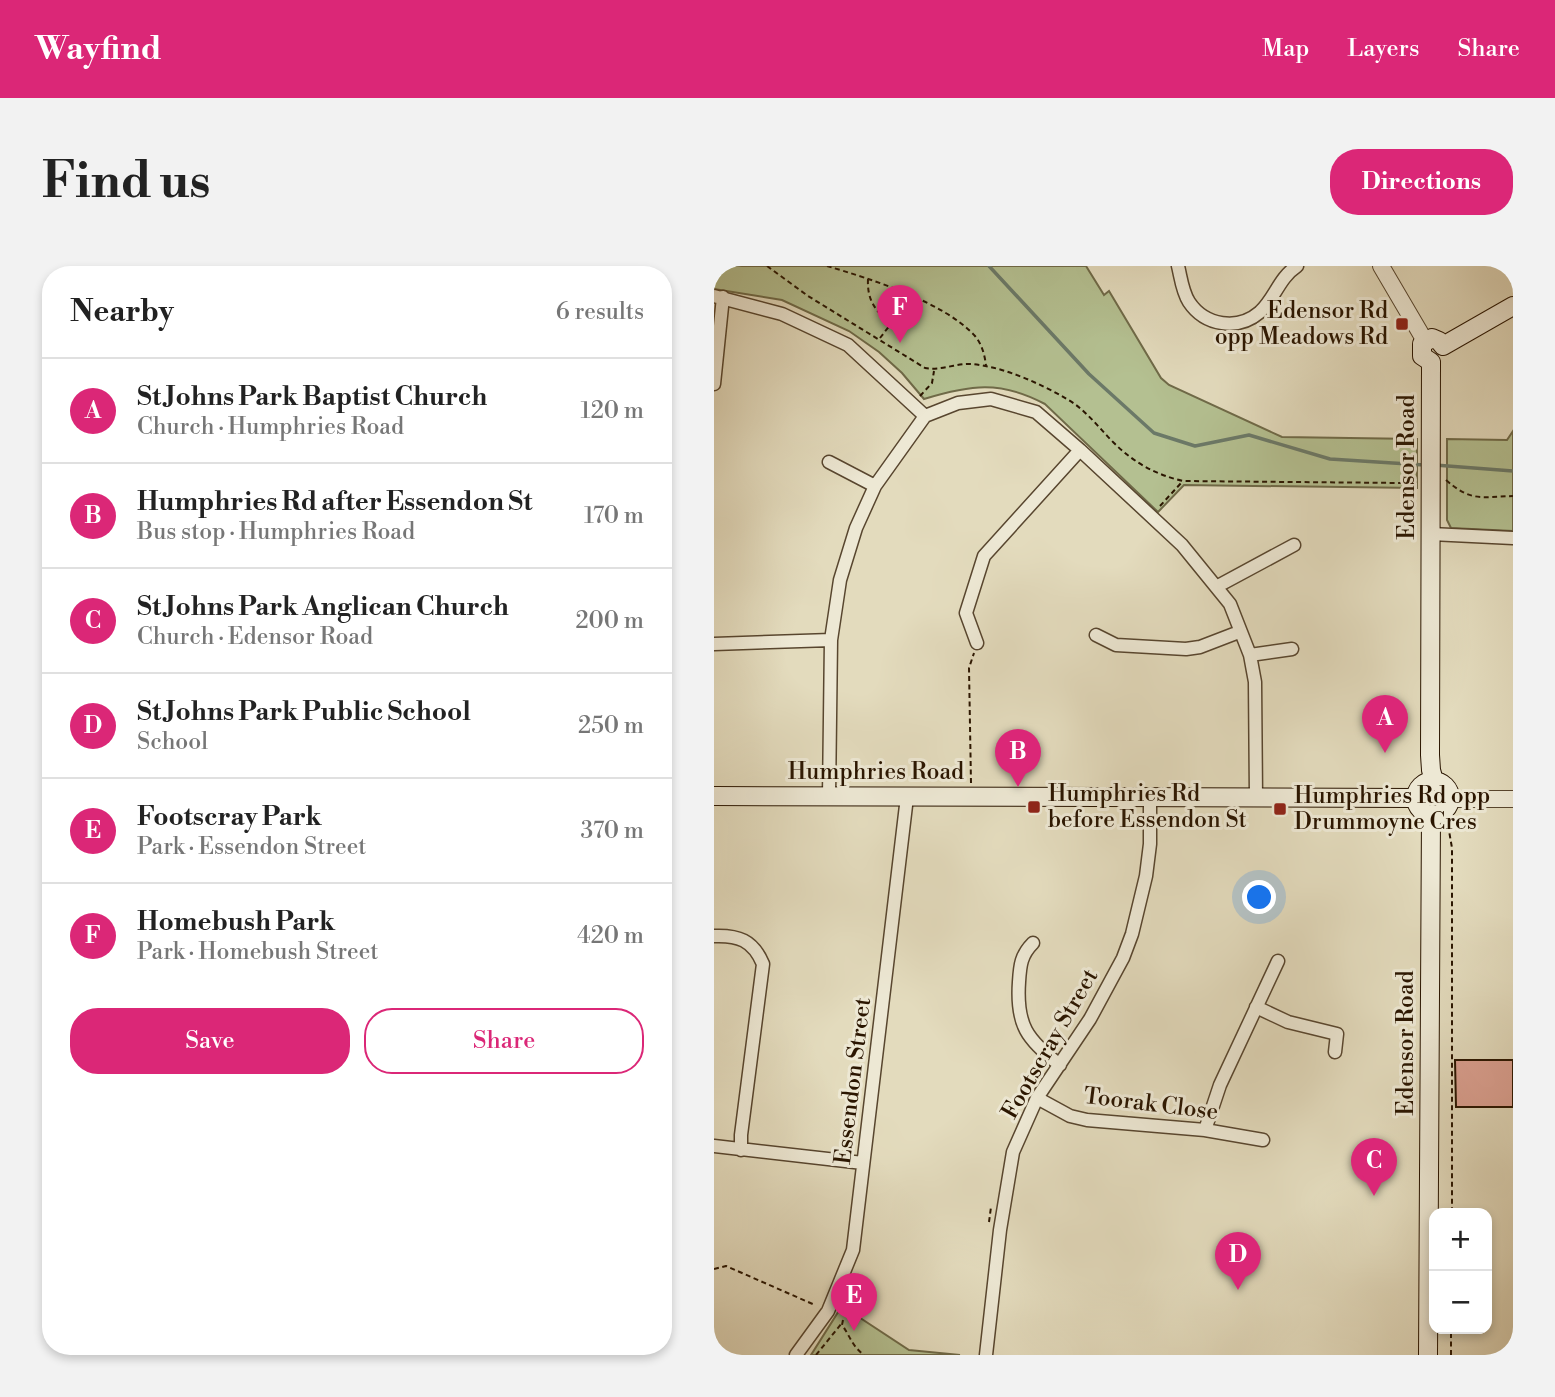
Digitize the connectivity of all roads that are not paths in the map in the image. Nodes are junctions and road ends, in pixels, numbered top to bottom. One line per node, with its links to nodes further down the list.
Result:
1 (1178, 266): 2 (street)
2 (1297, 266)
3 (1381, 266): 6 (street)
4 (719, 297): 9 (street); 10 (street)
5 (1513, 306): 7 (main road)
6 (1425, 341): 7 (main road); 8 (main road)
7 (1443, 346): 8 (main road)
8 (1431, 362): 14 (main road, Edensor Road)
9 (714, 384)
10 (925, 416): 11 (street); 13 (street)
11 (1080, 450): 17 (street); 21 (street)
12 (829, 462): 13 (street)
13 (875, 486): 20 (street)
14 (1431, 534): 15 (street); 25 (main road, Edensor Road)
15 (1513, 538)
16 (1294, 545): 17 (street)
17 (1216, 587): 18 (street)
18 (1239, 632): 19 (street); 24 (street)
19 (1096, 635)
20 (831, 640): 22 (street); 27 (street)
21 (977, 643)
22 (714, 644)
23 (1292, 649): 24 (street)
24 (1250, 655): 30 (street)
25 (1434, 781): 31 (main road); 32 (main road)
26 (714, 796): 27 (main road, Humphries Road)
27 (829, 796): 28 (main road, Humphries Road)
28 (907, 797): 29 (main road, Humphries Road); 46 (street, Essendon Street)
29 (1150, 798): 30 (main road, Humphries Road); 40 (street, Footscray Street)
30 (1256, 798): 31 (main road, Humphries Road)
31 (1416, 798): 34 (main road)
32 (1450, 799): 33 (street); 34 (main road)
33 (1513, 799)
34 (1431, 815): 49 (main road, Edensor Road)
35 (714, 936): 45 (street)
36 (1033, 943): 40 (street)
37 (1278, 961): 38 (street)
38 (1256, 1007): 39 (street); 42 (street)
39 (1335, 1052)
40 (1060, 1065): 41 (street, Footscray Street)
41 (1037, 1098): 42 (street, Toorak Close); 48 (street, Footscray Street)
42 (1205, 1130): 43 (street, Toorak Close)
43 (1264, 1140)
44 (714, 1146): 45 (street)
45 (741, 1150): 46 (street)
46 (863, 1163): 47 (street, Essendon Street)
47 (796, 1355)
48 (986, 1355)
49 (1428, 1355)

